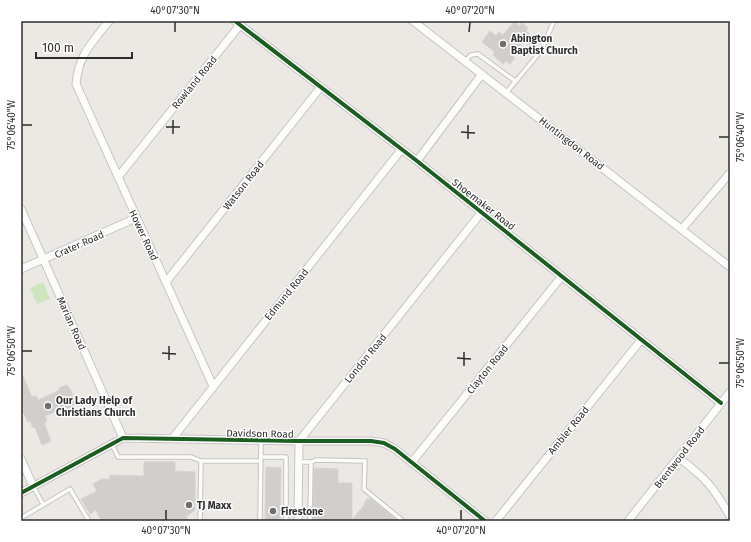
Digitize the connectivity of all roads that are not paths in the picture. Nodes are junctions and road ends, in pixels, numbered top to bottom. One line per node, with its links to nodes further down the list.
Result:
1 (109, 21): 13 (street, Hower Road)
2 (413, 21): 5 (street, Huntingdon Road)
3 (554, 21): 7 (lane)
4 (237, 23): 8 (street, Shoemaker Road); 13 (street, Rowland Road)
5 (465, 61): 6 (street, Huntingdon Road); 7 (lane)
6 (482, 74): 9 (street, Huntingdon Road); 11 (street)
7 (515, 81): 9 (lane)
8 (320, 88): 10 (street, Shoemaker Road); 22 (street, Watson Road)
9 (506, 93): 17 (street, Huntingdon Road)
10 (401, 150): 11 (street, Shoemaker Road); 24 (street, Edmund Road)
11 (417, 161): 15 (street, Shoemaker Road)
12 (730, 172): 17 (street)
13 (118, 177): 16 (street, Hower Road)
14 (21, 209): 18 (street, Marian Road)
15 (481, 213): 21 (street, Shoemaker Road); 30 (street, London Road)
16 (136, 218): 18 (street, Crater Road); 22 (street, Hower Road)
17 (682, 229): 19 (street, Huntingdon Road)
18 (44, 259): 20 (street, Crater Road); 27 (street, Marian Road)
19 (730, 267)
20 (21, 269)
21 (562, 276): 23 (street, Shoemaker Road); 38 (street, Clayton Road)
22 (166, 282): 24 (street, Hower Road)
23 (641, 340): 26 (street, Shoemaker Road); 52 (street, Ambler Road)
24 (212, 386): 28 (street, Edmund Road)
25 (730, 392): 26 (street, Brentwood Road)
26 (721, 403): 33 (street, Brentwood Road)
27 (123, 438): 28 (street, Davidson Road); 31 (street, Davidson Road)
28 (172, 439): 29 (street, Davidson Road)
29 (261, 441): 30 (street, Davidson Road); 34 (lane)
30 (299, 441): 36 (street); 38 (street, Davidson Road)
31 (111, 444): 35 (lane); 39 (street, Davidson Road)
32 (21, 458): 39 (street)
33 (679, 458): 42 (street); 53 (street, Brentwood Road)
34 (261, 459): 35 (lane); 46 (lane); 47 (lane)
35 (201, 460): 45 (lane)
36 (298, 462): 37 (lane); 48 (street)
37 (311, 462): 49 (lane); 50 (lane)
38 (412, 462): 51 (street, Davidson Road)
39 (33, 486): 40 (street, Davidson Road); 41 (lane)
40 (21, 493)
41 (43, 504): 43 (lane); 44 (lane)
42 (730, 516)
43 (21, 518)
44 (89, 521)
45 (200, 521)
46 (260, 521)
47 (286, 521)
48 (298, 521)
49 (310, 521)
50 (403, 521)
51 (485, 521)
52 (496, 521)
53 (628, 521)

